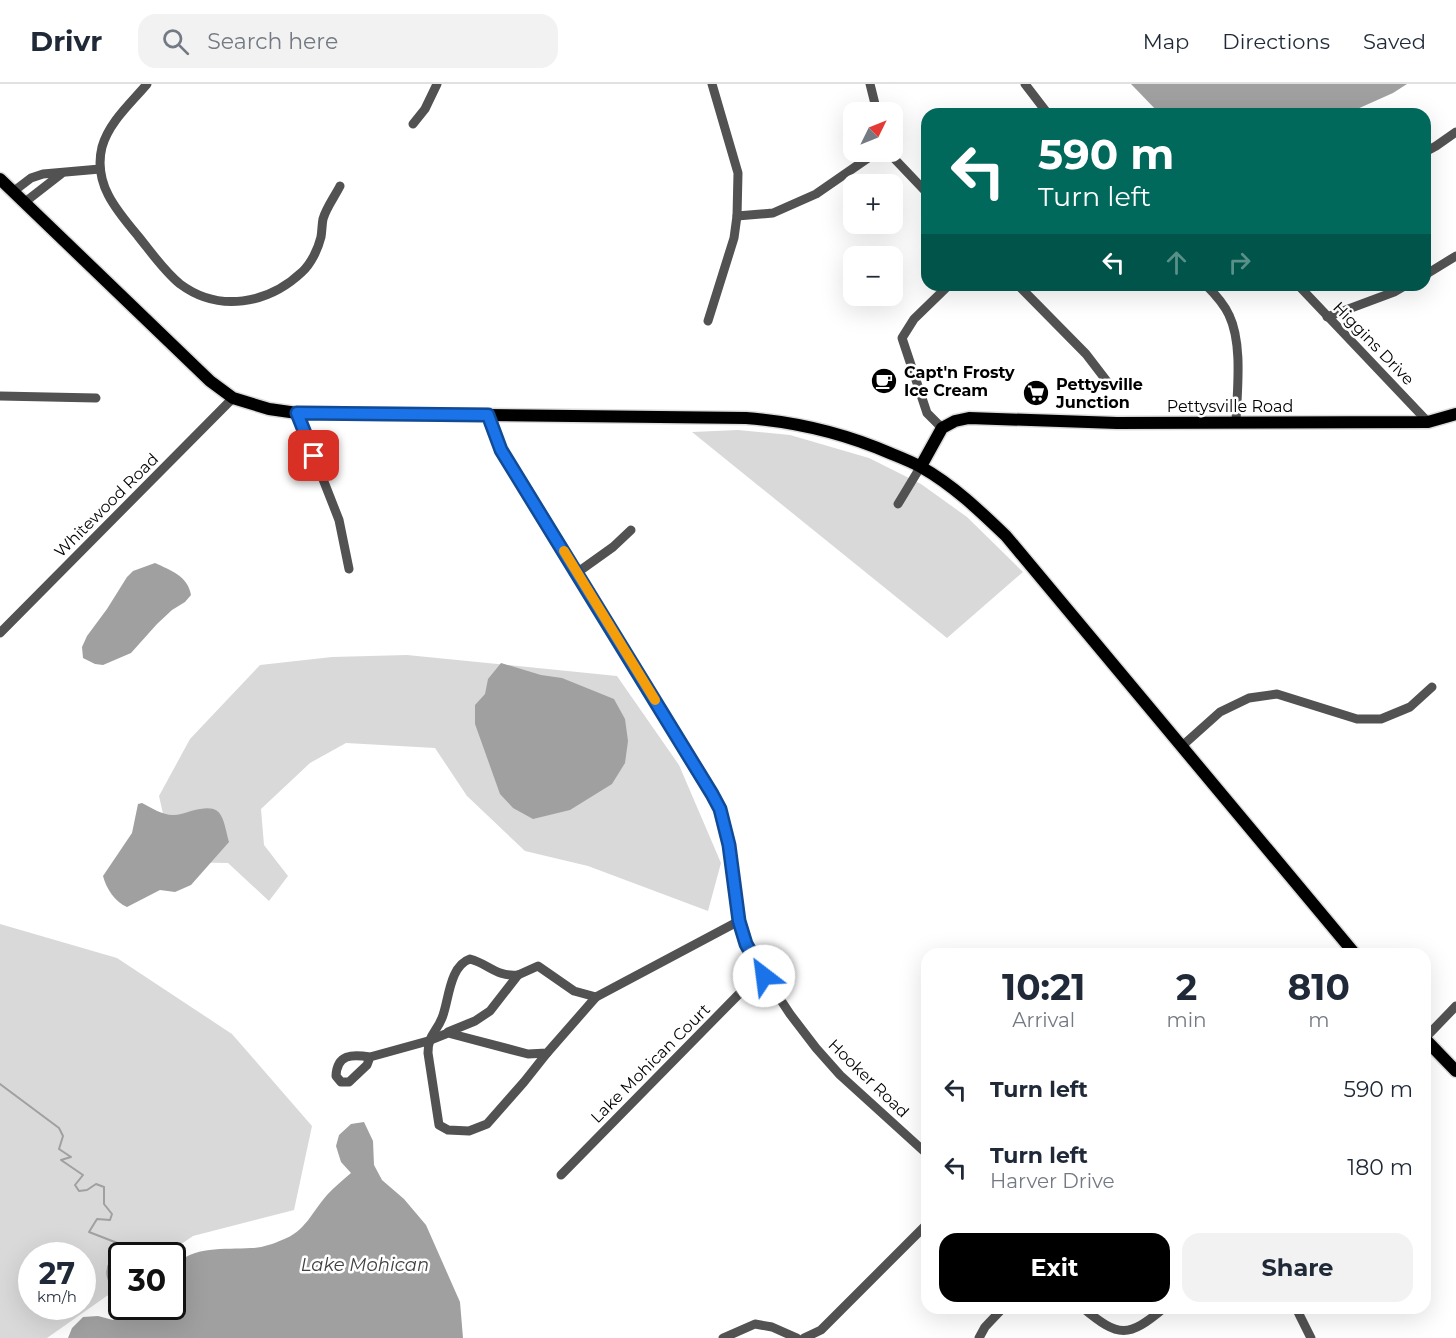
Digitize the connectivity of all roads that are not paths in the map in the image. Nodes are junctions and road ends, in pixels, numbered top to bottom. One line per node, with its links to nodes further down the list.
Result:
1 (147, 84): 13 (street)
2 (437, 84): 8 (street)
3 (712, 84): 20 (street)
4 (870, 84): 6 (street)
5 (1025, 84): 7 (street)
6 (874, 102)
7 (1043, 108)
8 (413, 124)
9 (1456, 132): 10 (street)
10 (1431, 149)
11 (862, 162): 20 (street)
12 (898, 162): 17 (street)
13 (100, 169): 14 (street); 16 (street)
14 (62, 174): 18 (street); 19 (street)
15 (0, 178): 18 (main road)
16 (340, 186)
17 (921, 187)
18 (14, 191): 19 (main road)
19 (26, 202): 33 (main road)
20 (737, 216): 29 (street)
21 (1456, 256): 22 (street)
22 (1431, 271)
23 (943, 291): 39 (street)
24 (1024, 291): 30 (street)
25 (1211, 291): 37 (street)
26 (1303, 291): 28 (street, Higgins Drive)
27 (1396, 291): 28 (street)
28 (1327, 317): 38 (street, Higgins Drive)
29 (708, 321)
30 (1108, 384)
31 (0, 396): 32 (street)
32 (96, 398)
33 (233, 398): 34 (main road); 45 (street, Whitewood Road)
34 (297, 413): 36 (main road); 43 (street)
35 (1456, 414): 38 (main road, Pettysville Road)
36 (488, 415): 40 (main road); 44 (street, Hooker Road)
37 (1236, 422): 38 (main road, Pettysville Road); 39 (main road, Pettysville Road)
38 (1428, 422)
39 (942, 428): 40 (main road)
40 (921, 466): 41 (street); 47 (main road)
41 (898, 504)
42 (631, 530): 44 (street)
43 (349, 569)
44 (578, 572): 48 (street, Hooker Road)
45 (0, 633)
46 (1432, 687): 47 (street)
47 (1182, 746): 49 (main road)
48 (739, 921): 51 (street, Hooker Road); 52 (street)
49 (1350, 948)
50 (518, 975): 52 (street); 55 (street); 56 (street)
51 (764, 976): 61 (street, Hooker Road); 62 (street, Lake Mohican Court)
52 (596, 997): 58 (street)
53 (1456, 1006): 54 (street)
54 (1431, 1032)
55 (448, 1033): 56 (street); 58 (street)
56 (428, 1041): 58 (street); 59 (street)
57 (1431, 1044): 60 (main road)
58 (547, 1053)
59 (370, 1057)
60 (1456, 1071)
61 (921, 1149)
62 (561, 1175)
63 (921, 1230): 70 (street)
64 (998, 1314): 71 (street)
65 (1089, 1314): 66 (street)
66 (1157, 1314)
67 (1299, 1314): 72 (street)
68 (723, 1338): 69 (street)
69 (797, 1338)
70 (804, 1338)
71 (979, 1338)
72 (1311, 1338)

